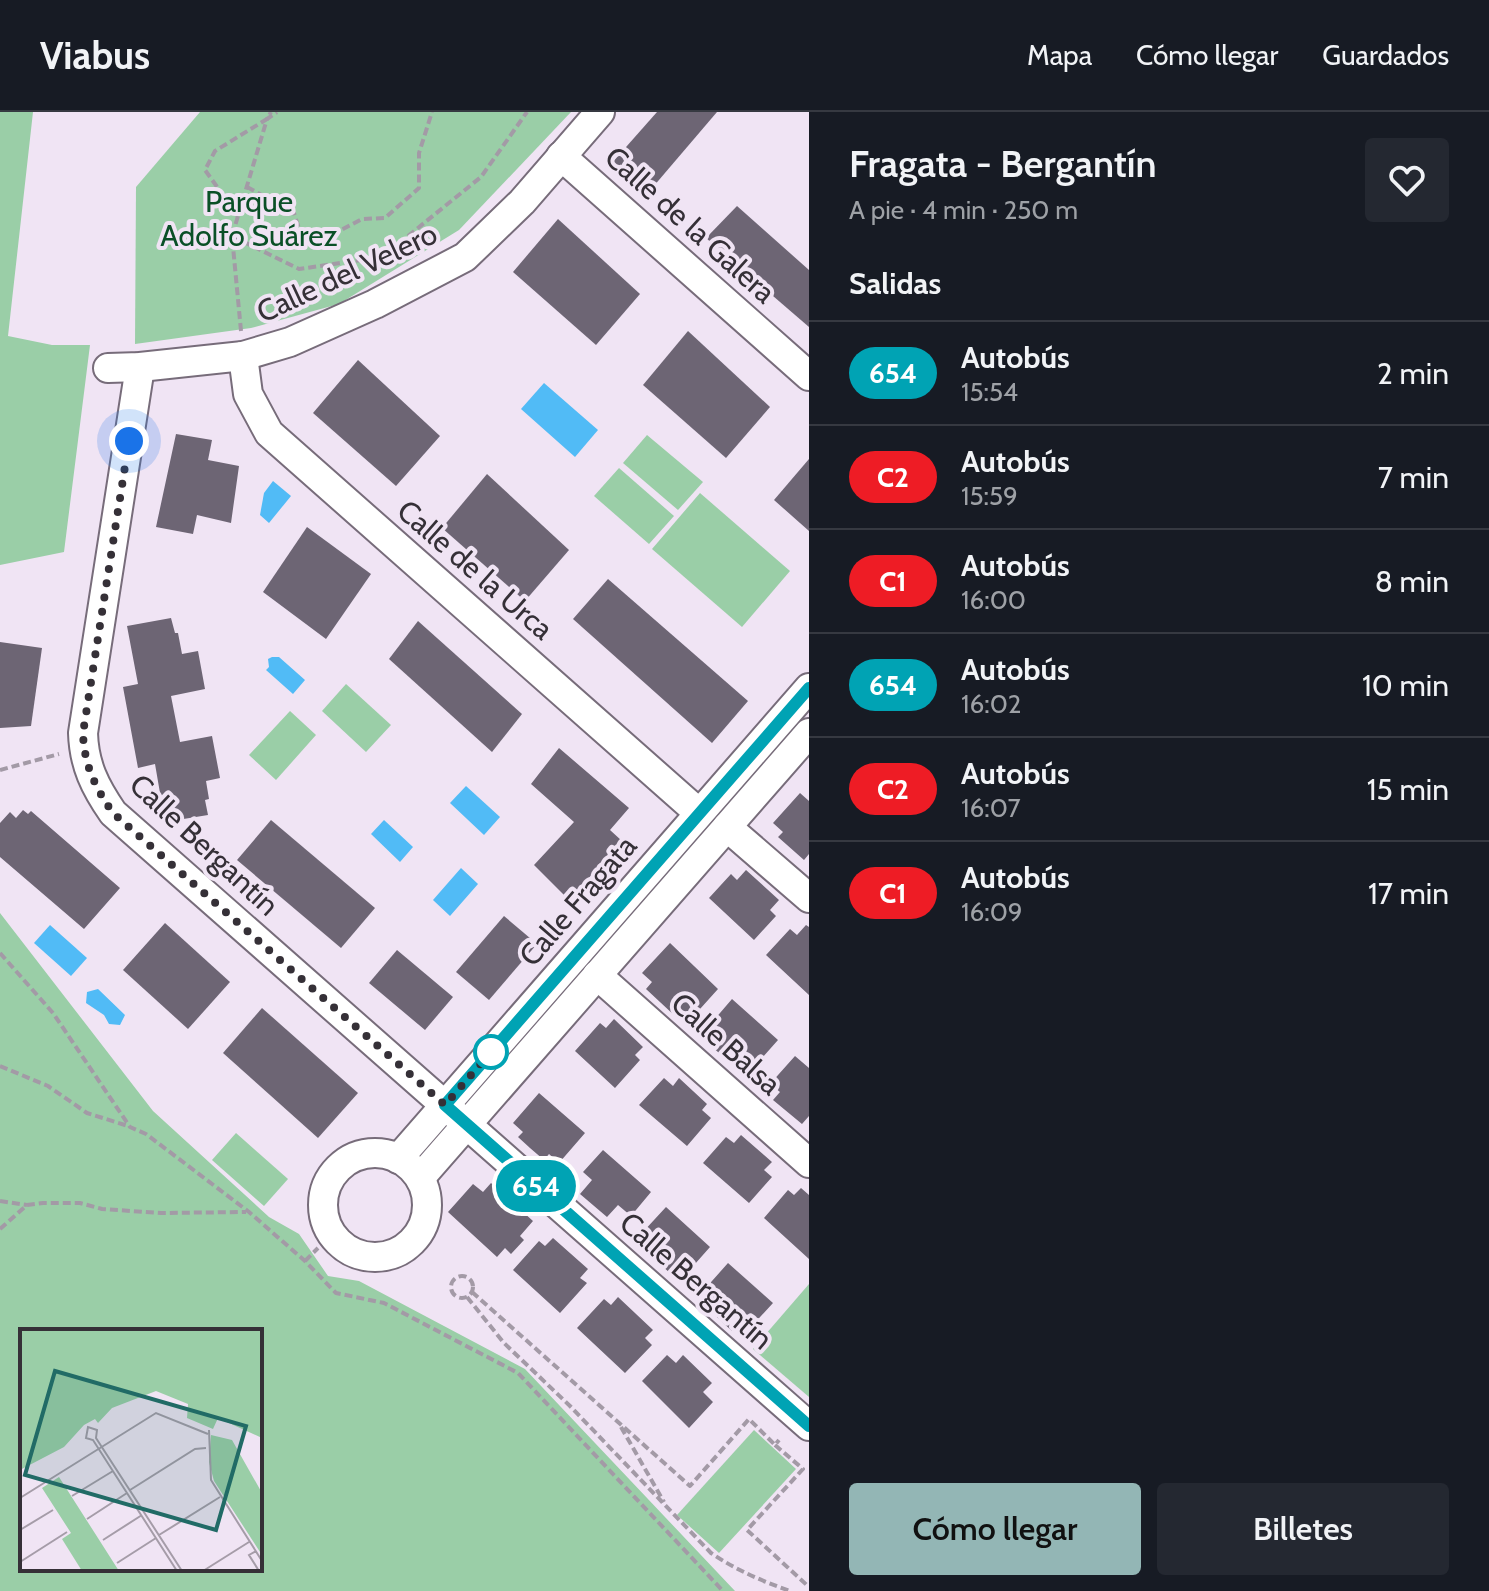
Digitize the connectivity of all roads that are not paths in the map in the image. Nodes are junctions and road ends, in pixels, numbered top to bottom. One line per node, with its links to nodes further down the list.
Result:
1 (600, 112): 2 (street, Calle del Velero)
2 (561, 156): 3 (street, Calle del Velero); 6 (street, Calle de la Galera)
3 (243, 356): 4 (street, Calle del Velero); 9 (street, Calle de la Urca)
4 (140, 367): 5 (street, Calle del Velero); 13 (street, Calle Bergantín)
5 (108, 368)
6 (809, 376)
7 (809, 688): 9 (street, Calle Fragata)
8 (809, 733): 10 (street, Calle Fragata)
9 (699, 813): 13 (street, Calle Fragata)
10 (727, 827): 11 (street); 12 (street, Calle Fragata)
11 (809, 898)
12 (597, 975): 14 (street, Calle Fragata); 16 (street, Calle Balsa)
13 (445, 1105): 14 (street, Calle Bergantín); 15 (street, Calle Fragata)
14 (466, 1124): 17 (street, Calle Fragata); 18 (street, Calle Bergantín)
15 (398, 1159): 17 (street); 17 (street)
16 (809, 1163)
17 (420, 1178)
18 (809, 1426)

